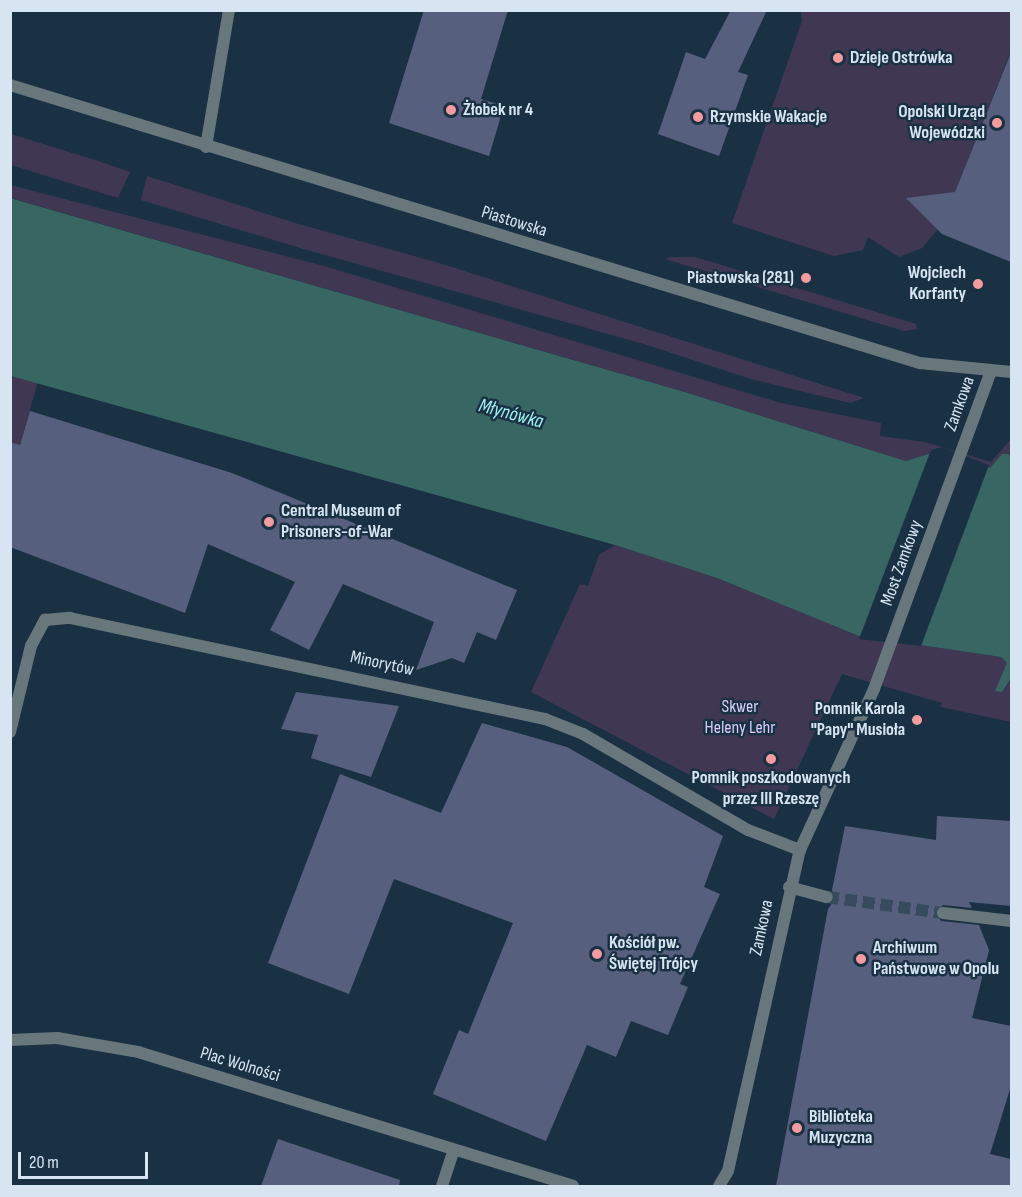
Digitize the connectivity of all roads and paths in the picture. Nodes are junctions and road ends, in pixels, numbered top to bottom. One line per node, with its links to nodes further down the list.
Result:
1 (229, 10): 3 (street)
2 (10, 85): 3 (street, Piastowska)
3 (206, 147): 4 (street, Piastowska)
4 (991, 371): 5 (street, Piastowska); 6 (street, Zamkowa)
5 (1011, 372)
6 (963, 449): 7 (street, Most Zamkowy)
7 (874, 689): 9 (street, Zamkowa)
8 (10, 732): 9 (street, Minorytów)
9 (800, 850): 10 (street, Zamkowa)
10 (789, 887): 11 (street); 18 (street, Zamkowa)
11 (827, 897)
12 (943, 913): 13 (street)
13 (1011, 921)
14 (10, 1040): 15 (street, Plac Wolności)
15 (454, 1150): 16 (street); 17 (street)
16 (442, 1186)
17 (573, 1186)
18 (719, 1186)

